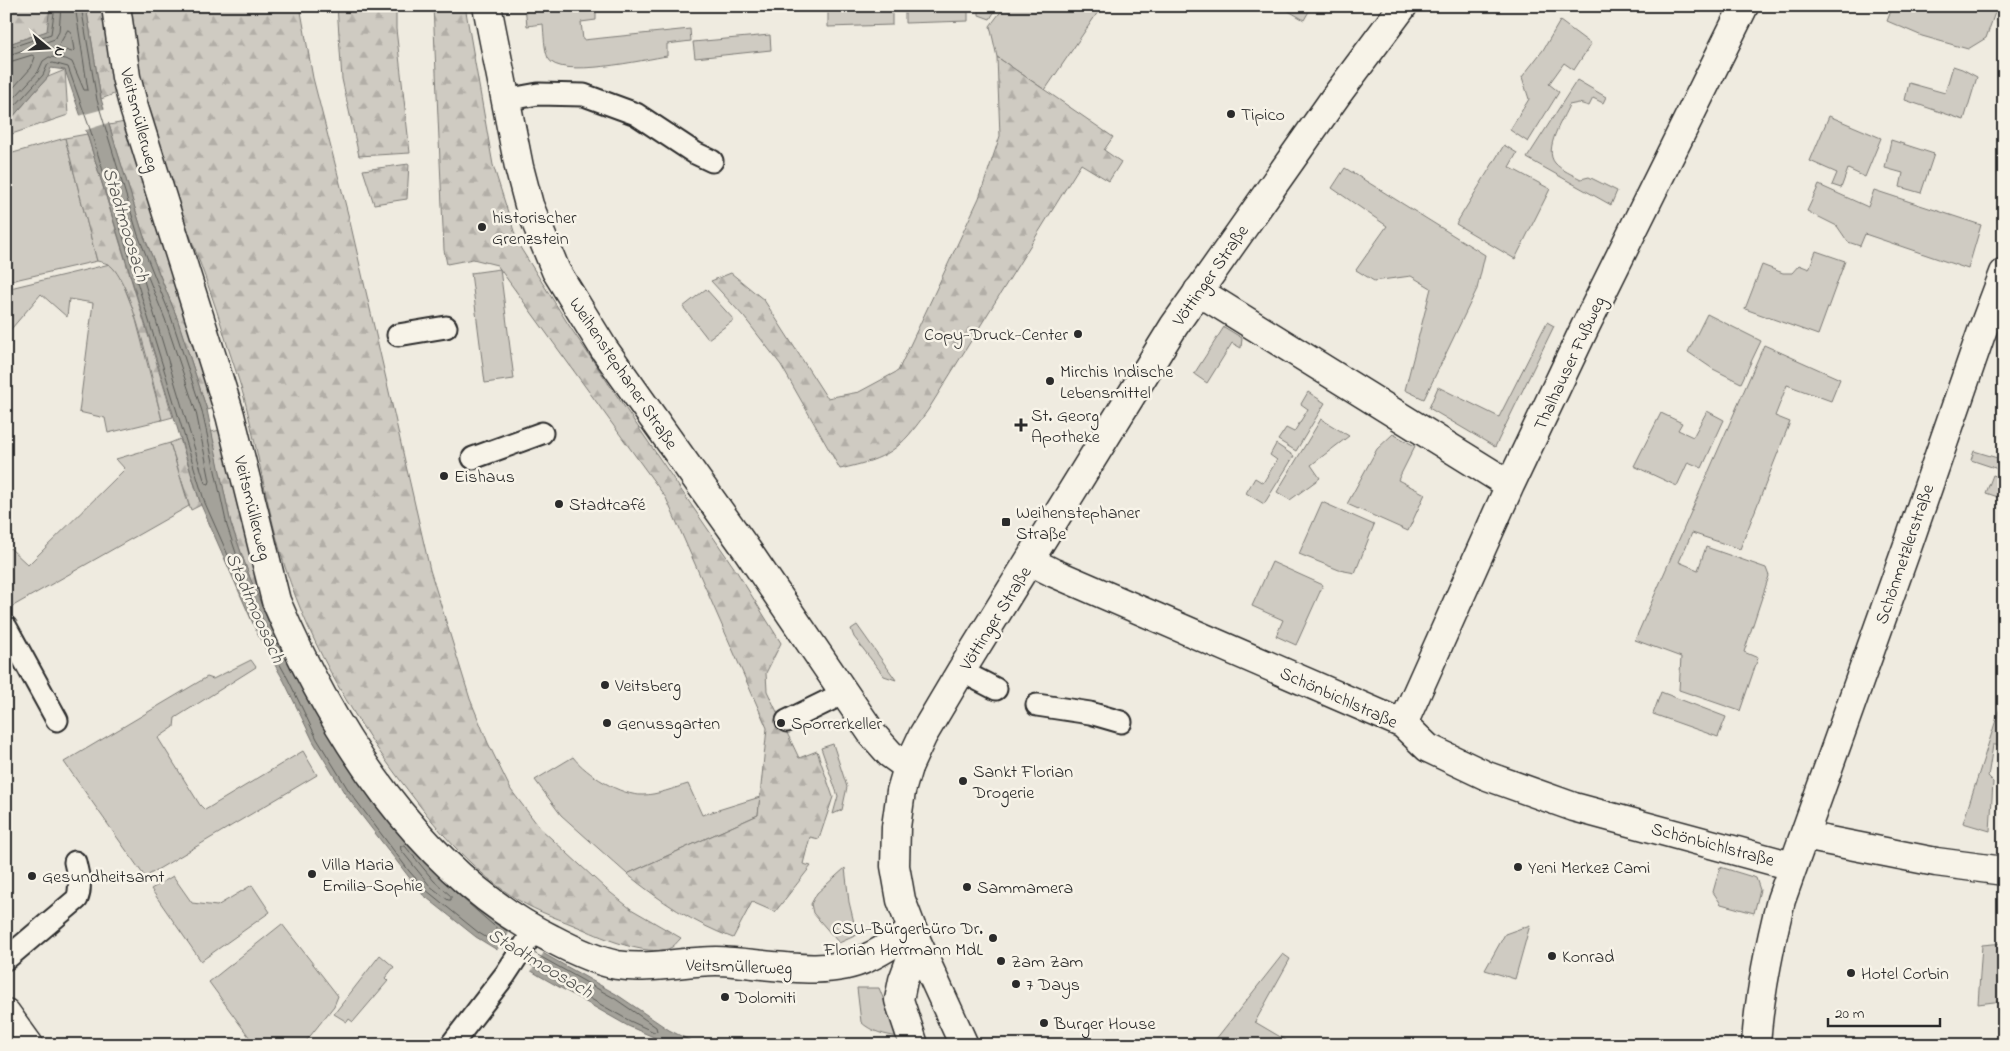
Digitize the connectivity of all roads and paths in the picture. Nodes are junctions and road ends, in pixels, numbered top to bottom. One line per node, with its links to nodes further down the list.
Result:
1 (116, 6): 30 (street, Veitsmüllerweg)
2 (487, 6): 5 (street, Weihenstephaner Straße)
3 (1403, 6): 8 (street, Vöttinger Straße)
4 (1744, 6): 14 (street, Thalhauser Fußweg)
5 (505, 100): 6 (lane); 19 (street, Weihenstephaner Straße)
6 (712, 161)
7 (2004, 273): 9 (street, Schönmetzlerstraße)
8 (1198, 291): 14 (street); 15 (street, Vöttinger Straße)
9 (1999, 302): 26 (street, Schönmetzlerstraße)
10 (446, 327): 11 (lane)
11 (398, 335)
12 (542, 433): 13 (lane)
13 (473, 458)
14 (1510, 485): 24 (street, Thalhauser Fußweg)
15 (1030, 561): 17 (street, Vöttinger Straße); 24 (street, Schönbichlstraße)
16 (6, 627): 21 (lane)
17 (962, 671): 18 (lane); 25 (street, Vöttinger Straße)
18 (996, 688)
19 (844, 693): 22 (lane); 25 (street, Weihenstephaner Straße)
20 (1037, 706): 23 (lane)
21 (57, 720)
22 (787, 721)
23 (1121, 722)
24 (1403, 724): 28 (street, Schönbichlstraße)
25 (908, 768): 31 (street, Vöttinger Straße)
26 (1804, 836): 28 (street, Schönmetzlerstraße); 29 (street)
27 (75, 862): 32 (lane)
28 (1792, 866): 38 (street, Schönmetzlerstraße)
29 (2004, 871)
30 (531, 935): 31 (street, Veitsmüllerweg); 35 (lane)
31 (915, 936): 36 (street); 37 (street, Vöttinger Straße)
32 (6, 959)
33 (6, 1014): 34 (street)
34 (29, 1045)
35 (451, 1045)
36 (914, 1045)
37 (964, 1045)
38 (1756, 1045)

